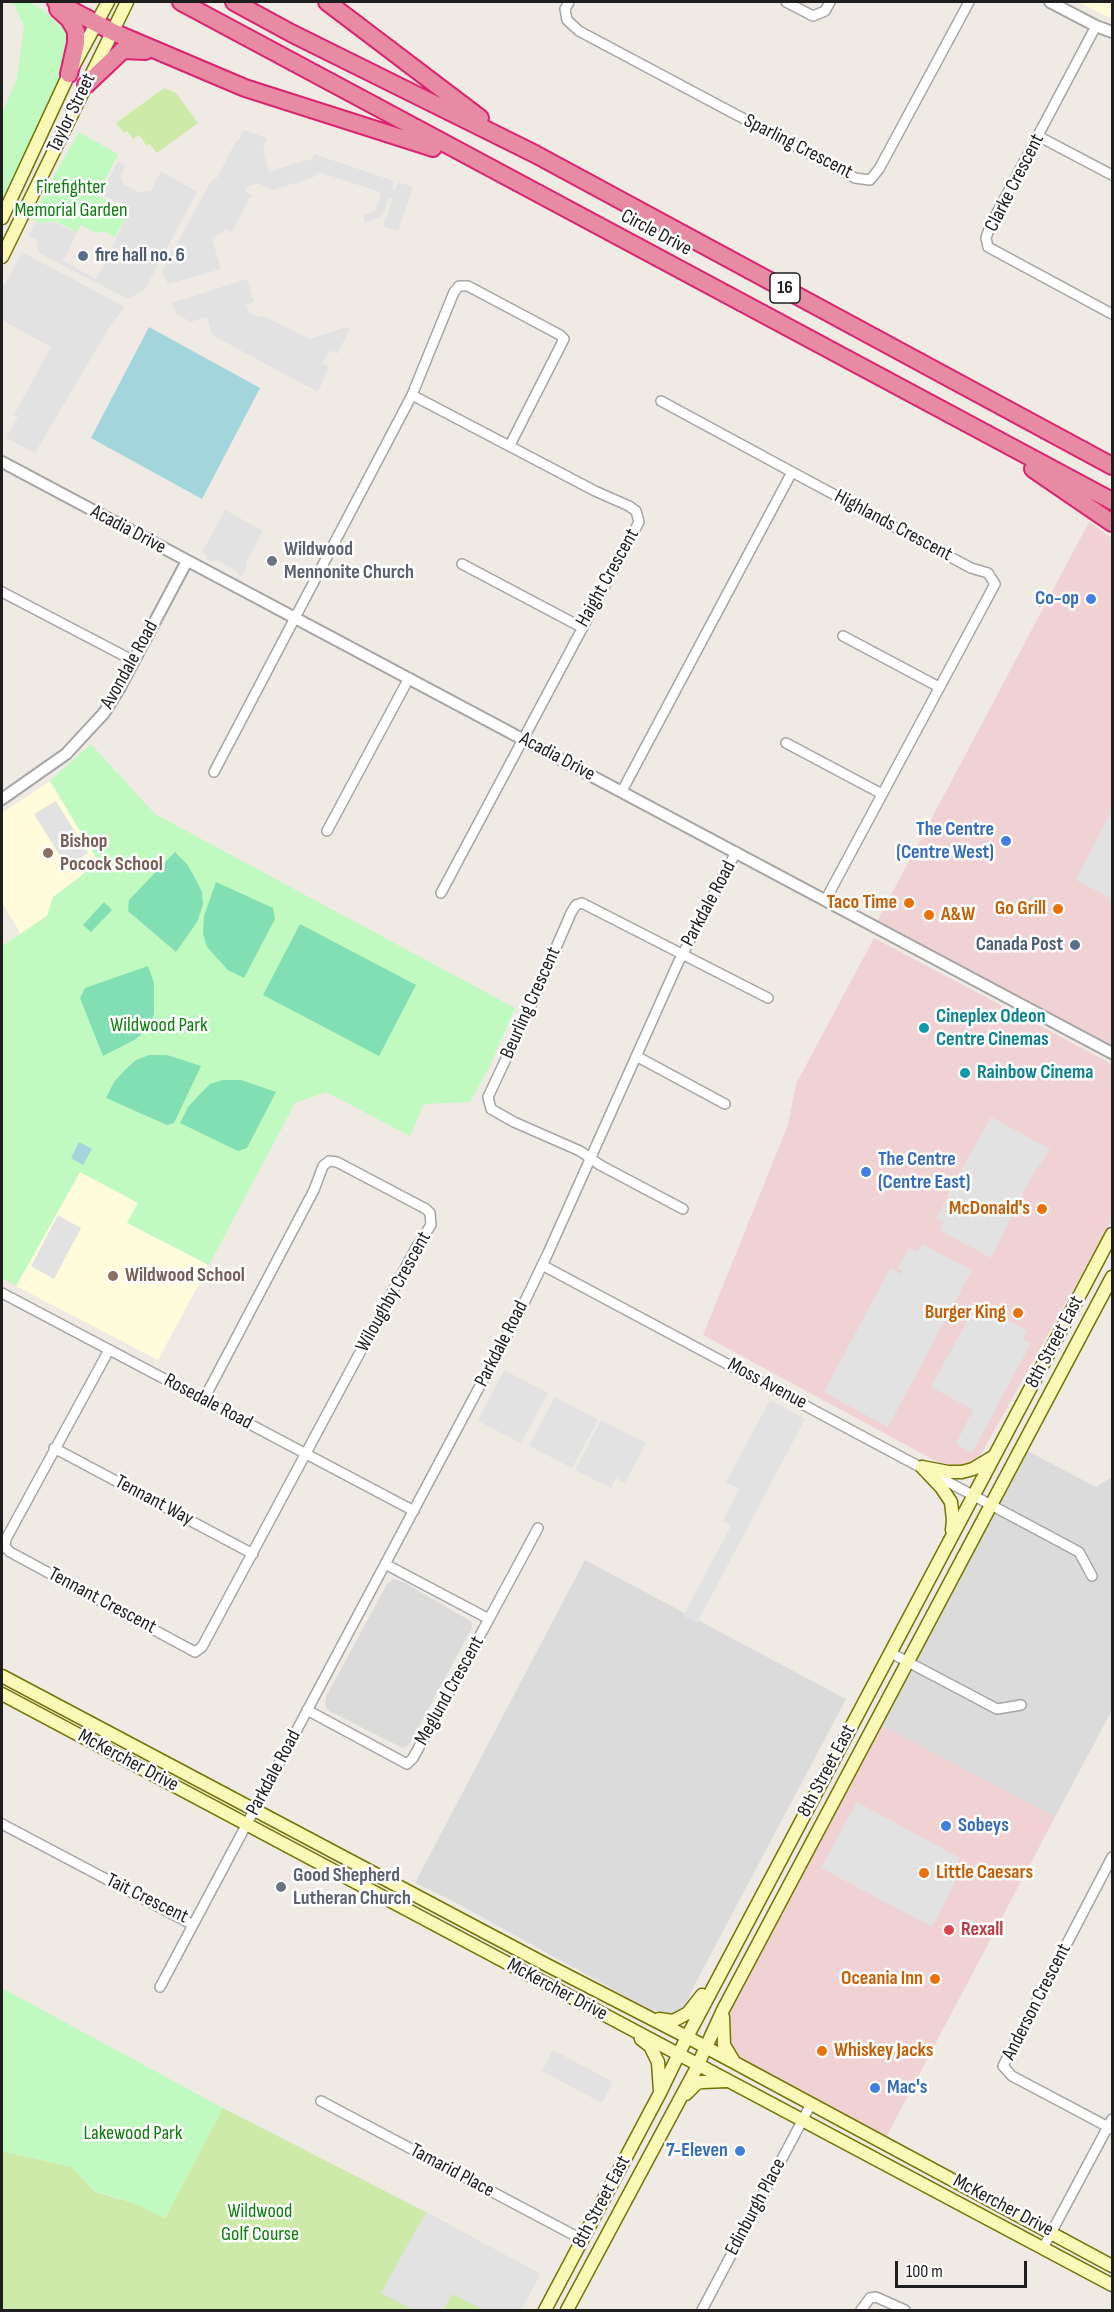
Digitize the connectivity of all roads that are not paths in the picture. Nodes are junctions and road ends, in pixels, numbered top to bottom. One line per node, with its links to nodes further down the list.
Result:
1 (47, 2): 18 (highway)
2 (56, 2): 13 (highway)
3 (108, 2): 13 (main road, Taylor Street)
4 (127, 2): 15 (main road, Taylor Street)
5 (181, 2): 24 (highway, Circle Drive / 16)
6 (234, 2): 21 (highway, Circle Drive / 16)
7 (327, 2): 21 (highway)
8 (569, 2): 11 (street, Sparling Crescent)
9 (786, 2): 10 (street)
10 (830, 2)
11 (969, 2)
12 (1050, 2): 14 (street)
13 (96, 24): 15 (highway); 18 (main road, Taylor Street)
14 (1096, 26): 16 (street); 20 (street, Clarke Crescent)
15 (113, 32): 17 (highway); 19 (main road, Taylor Street)
16 (1113, 32)
17 (176, 58): 19 (highway); 24 (highway)
18 (69, 74): 23 (main road, Taylor Street)
19 (86, 85): 25 (main road, Taylor Street)
20 (1038, 136): 22 (street); 26 (street, Clarke Crescent)
21 (535, 154): 30 (highway, Circle Drive / 16)
22 (1113, 175)
23 (2, 218)
24 (607, 231): 28 (highway, Circle Drive / 16)
25 (2, 257)
26 (1113, 314)
27 (412, 395): 31 (street, Haight Crescent); 31 (street); 41 (street)
28 (921, 398): 36 (highway, Circle Drive / 16); 37 (highway)
29 (661, 401): 35 (street)
30 (1034, 422): 32 (highway); 34 (highway, Circle Drive / 16)
31 (510, 445): 42 (street, Haight Crescent)
32 (1113, 453)
33 (2, 462): 38 (street, Acadia Drive)
34 (1113, 466)
35 (792, 472): 46 (street, Highlands Crescent); 50 (street)
36 (1113, 501)
37 (1113, 523)
38 (187, 561): 41 (street, Acadia Drive); 44 (street, Avondale Road)
39 (462, 564): 42 (street)
40 (2, 592): 44 (street)
41 (296, 617): 45 (street, Acadia Drive); 49 (street)
42 (581, 627): 47 (street, Haight Crescent)
43 (843, 636): 46 (street)
44 (134, 661): 52 (street, Avondale Road)
45 (409, 678): 47 (street, Acadia Drive); 53 (street)
46 (939, 687): 51 (street, Highlands Crescent)
47 (522, 739): 50 (street, Acadia Drive); 55 (street, Haight Crescent)
48 (786, 743): 51 (street)
49 (214, 772)
50 (622, 791): 54 (street, Acadia Drive)
51 (882, 794): 56 (street, Highlands Crescent)
52 (2, 799)
53 (327, 831)
54 (736, 852): 56 (street, Acadia Drive); 57 (street, Parkdale Road)
55 (441, 893)
56 (826, 899): 59 (street, Acadia Drive)
57 (682, 954): 58 (street); 60 (street, Parkdale Road); 62 (street, Beurling Crescent)
58 (768, 998)
59 (1113, 1053)
60 (636, 1056): 61 (street); 62 (street, Parkdale Road)
61 (725, 1104)
62 (590, 1158): 63 (street); 65 (street, Parkdale Road)
63 (683, 1209)
64 (1113, 1234): 72 (main road, 8th Street East)
65 (542, 1265): 73 (street, Moss Avenue); 76 (street, Parkdale Road)
66 (1113, 1277): 75 (main road, 8th Street East)
67 (3, 1297): 68 (street, Rosedale Road)
68 (109, 1350): 69 (street, Rosedale Road); 70 (street, Tennant Crescent)
69 (204, 1399): 71 (street, Rosedale Road); 71 (street, Wiloughby Crescent)
70 (54, 1448): 79 (street, Tennant Way); 79 (street, Tennant Crescent)
71 (307, 1454): 76 (street, Rosedale Road); 79 (street, Tennant Crescent)
72 (994, 1456): 73 (main road); 74 (main road, 8th Street East)
73 (922, 1467): 74 (street, Moss Avenue); 78 (main road)
74 (973, 1495): 75 (street, Moss Avenue); 78 (main road, 8th Street East)
75 (991, 1505): 81 (street, Moss Avenue); 84 (main road, 8th Street East)
76 (414, 1511): 80 (street, Parkdale Road)
77 (538, 1528): 82 (street)
78 (951, 1538): 83 (main road, 8th Street East)
79 (253, 1554)
80 (385, 1564): 82 (street, Meglund Crescent); 88 (street, Parkdale Road)
81 (1092, 1576)
82 (489, 1619): 88 (street, Meglund Crescent)
83 (891, 1653): 84 (street); 94 (main road, 8th Street East)
84 (909, 1663): 87 (street); 96 (main road, 8th Street East)
85 (2, 1676): 89 (main road, McKercher Drive)
86 (2, 1694): 91 (main road, McKercher Drive)
87 (1021, 1705)
88 (307, 1710): 89 (street, Parkdale Road)
89 (254, 1810): 91 (street, Parkdale Road); 97 (main road, McKercher Drive)
90 (2, 1824): 93 (street, Tait Crescent)
91 (246, 1824): 93 (street, Tait Crescent); 98 (main road, McKercher Drive)
92 (1113, 1857): 110 (street, Anderson Crescent)
93 (193, 1925): 95 (street)
94 (723, 1968): 97 (main road); 99 (main road, 8th Street East)
95 (160, 1987)
96 (723, 2010): 100 (main road, 8th Street East); 102 (main road)
97 (649, 2018): 99 (main road, McKercher Drive)
98 (629, 2028): 101 (main road, McKercher Drive); 105 (main road)
99 (687, 2037): 100 (main road, McKercher Drive); 101 (main road, 8th Street East)
100 (707, 2047): 102 (main road, McKercher Drive); 103 (main road, 8th Street East)
101 (678, 2054): 103 (main road, McKercher Drive); 105 (main road, 8th Street East)
102 (733, 2061): 108 (main road, McKercher Drive)
103 (698, 2065): 104 (main road, McKercher Drive); 107 (main road, 8th Street East)
104 (729, 2081): 107 (main road); 109 (main road, McKercher Drive)
105 (660, 2093): 112 (main road, 8th Street East)
106 (321, 2101): 112 (street, Tamarid Place)
107 (679, 2102): 117 (main road, 8th Street East)
108 (811, 2104): 109 (street, Edinburgh Place); 111 (main road, McKercher Drive)
109 (803, 2120): 113 (main road, McKercher Drive); 118 (street, Edinburgh Place)
110 (1111, 2125): 111 (street)
111 (1051, 2232): 113 (street); 114 (main road, McKercher Drive)
112 (582, 2240): 116 (main road, 8th Street East)
113 (1043, 2248): 115 (main road, McKercher Drive)
114 (1113, 2266)
115 (1113, 2285)
116 (545, 2310)
117 (567, 2310)
118 (702, 2310)
119 (861, 2310): 120 (street)
120 (905, 2310)

